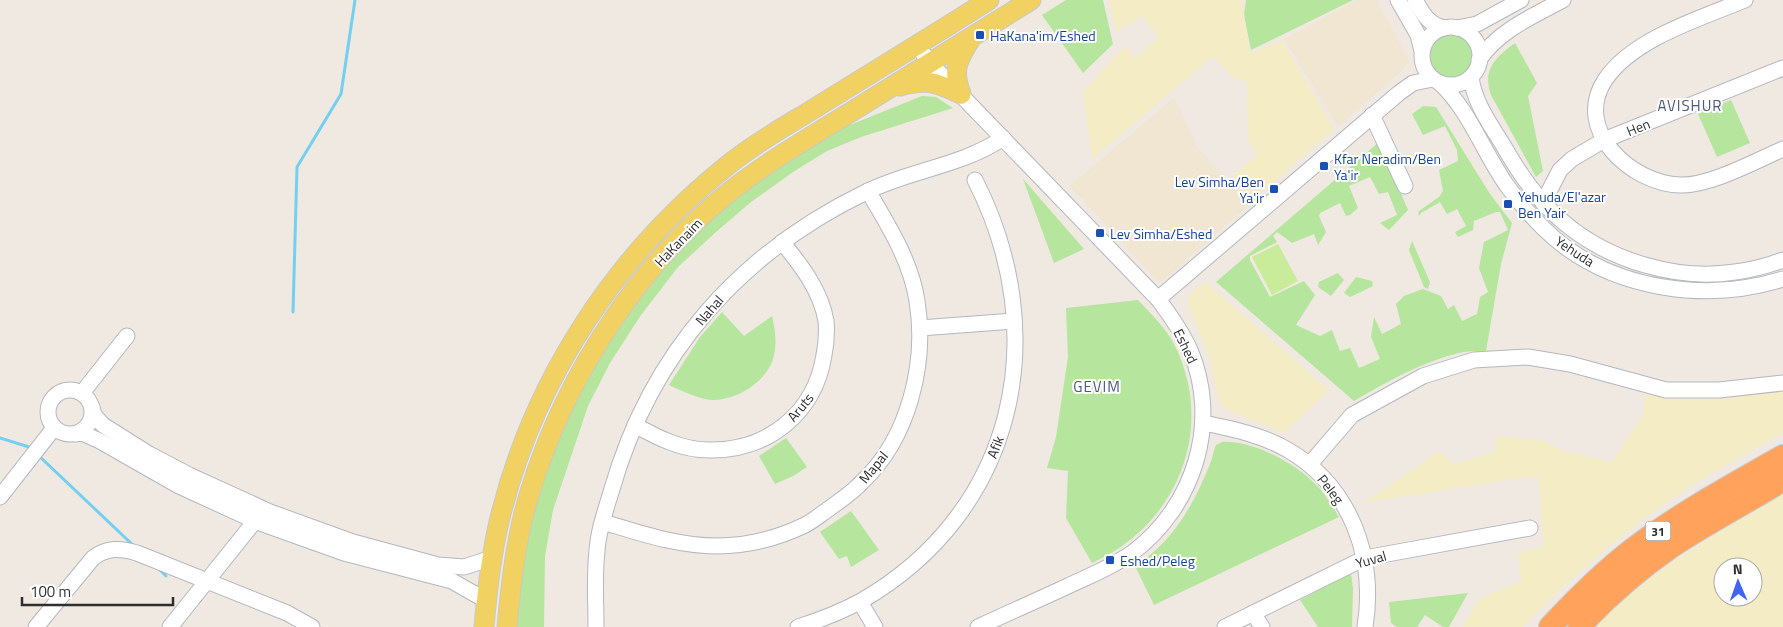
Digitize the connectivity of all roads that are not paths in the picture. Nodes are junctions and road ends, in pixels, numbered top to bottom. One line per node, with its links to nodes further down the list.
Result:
1 (989, 0): 10 (main road, HaKanaim)
2 (1031, 0): 9 (main road, HaKanaim)
3 (1398, 0): 11 (street)
4 (1415, 0): 8 (street)
5 (1521, 0): 8 (street)
6 (1563, 0): 12 (street)
7 (1745, 0): 22 (street)
8 (1451, 28): 11 (street); 12 (street)
9 (973, 36): 13 (main road, HaKanaim); 19 (main road)
10 (917, 45): 13 (street, Eshed); 49 (main road, HaKanaim)
11 (1422, 56): 16 (street); 18 (street)
12 (1480, 60): 15 (street)
13 (930, 63): 17 (main road, HaKanaim); 19 (street, Eshed)
14 (1783, 68): 22 (street, Hen)
15 (1471, 77): 16 (street); 27 (street, Yehuda)
16 (1436, 81): 18 (street); 30 (street, Yehuda)
17 (890, 88): 19 (main road); 59 (main road, HaKanaim)
18 (1399, 93): 20 (street)
19 (961, 94): 21 (street, Eshed)
20 (1372, 115): 25 (street); 31 (street)
21 (1003, 138): 26 (street, Nahal); 31 (street, Eshed)
22 (1604, 140): 23 (street); 27 (street, Hen)
23 (1783, 149)
24 (975, 180): 32 (street, Afik)
25 (1405, 186)
26 (868, 191): 28 (street, Nahal); 33 (street, Mapal)
27 (1543, 203): 29 (street, Yehuda)
28 (782, 242): 39 (street, Nahal); 39 (street, Aruts)
29 (1783, 260)
30 (1783, 279)
31 (1158, 299): 38 (street, Eshed)
32 (1014, 321): 33 (street); 53 (street, Afik)
33 (920, 328): 47 (street, Mapal)
34 (127, 336): 36 (street)
35 (1783, 384): 43 (street)
36 (82, 393): 37 (street); 40 (street)
37 (92, 407): 41 (street); 49 (street)
38 (1204, 424): 43 (street, Peleg); 63 (street, Eshed)
39 (634, 425): 47 (street, Nahal)
40 (54, 428): 41 (street); 45 (street)
41 (75, 434): 46 (street)
42 (1783, 456): 67 (highway, 31)
43 (1310, 464): 50 (street, Peleg)
44 (1783, 480): 68 (highway, 31)
45 (0, 498)
46 (255, 521): 51 (street); 52 (street)
47 (603, 522): 60 (street, Nahal)
48 (1530, 528): 50 (street, Yuval)
49 (492, 558): 52 (main road, HaKanaim)
50 (1365, 558): 54 (street, Yuval); 66 (street, Peleg)
51 (207, 581): 55 (street); 56 (street); 57 (street)
52 (487, 601): 58 (main road, HaKanaim)
53 (860, 602): 61 (street, Afik); 62 (street)
54 (1253, 613): 64 (street, Yuval); 65 (street)
55 (36, 627)
56 (170, 627)
57 (312, 627)
58 (484, 627)
59 (507, 627)
60 (598, 627)
61 (798, 627)
62 (875, 627)
63 (978, 627)
64 (1225, 627)
65 (1262, 627)
66 (1365, 627)
67 (1550, 627)
68 (1579, 627)

